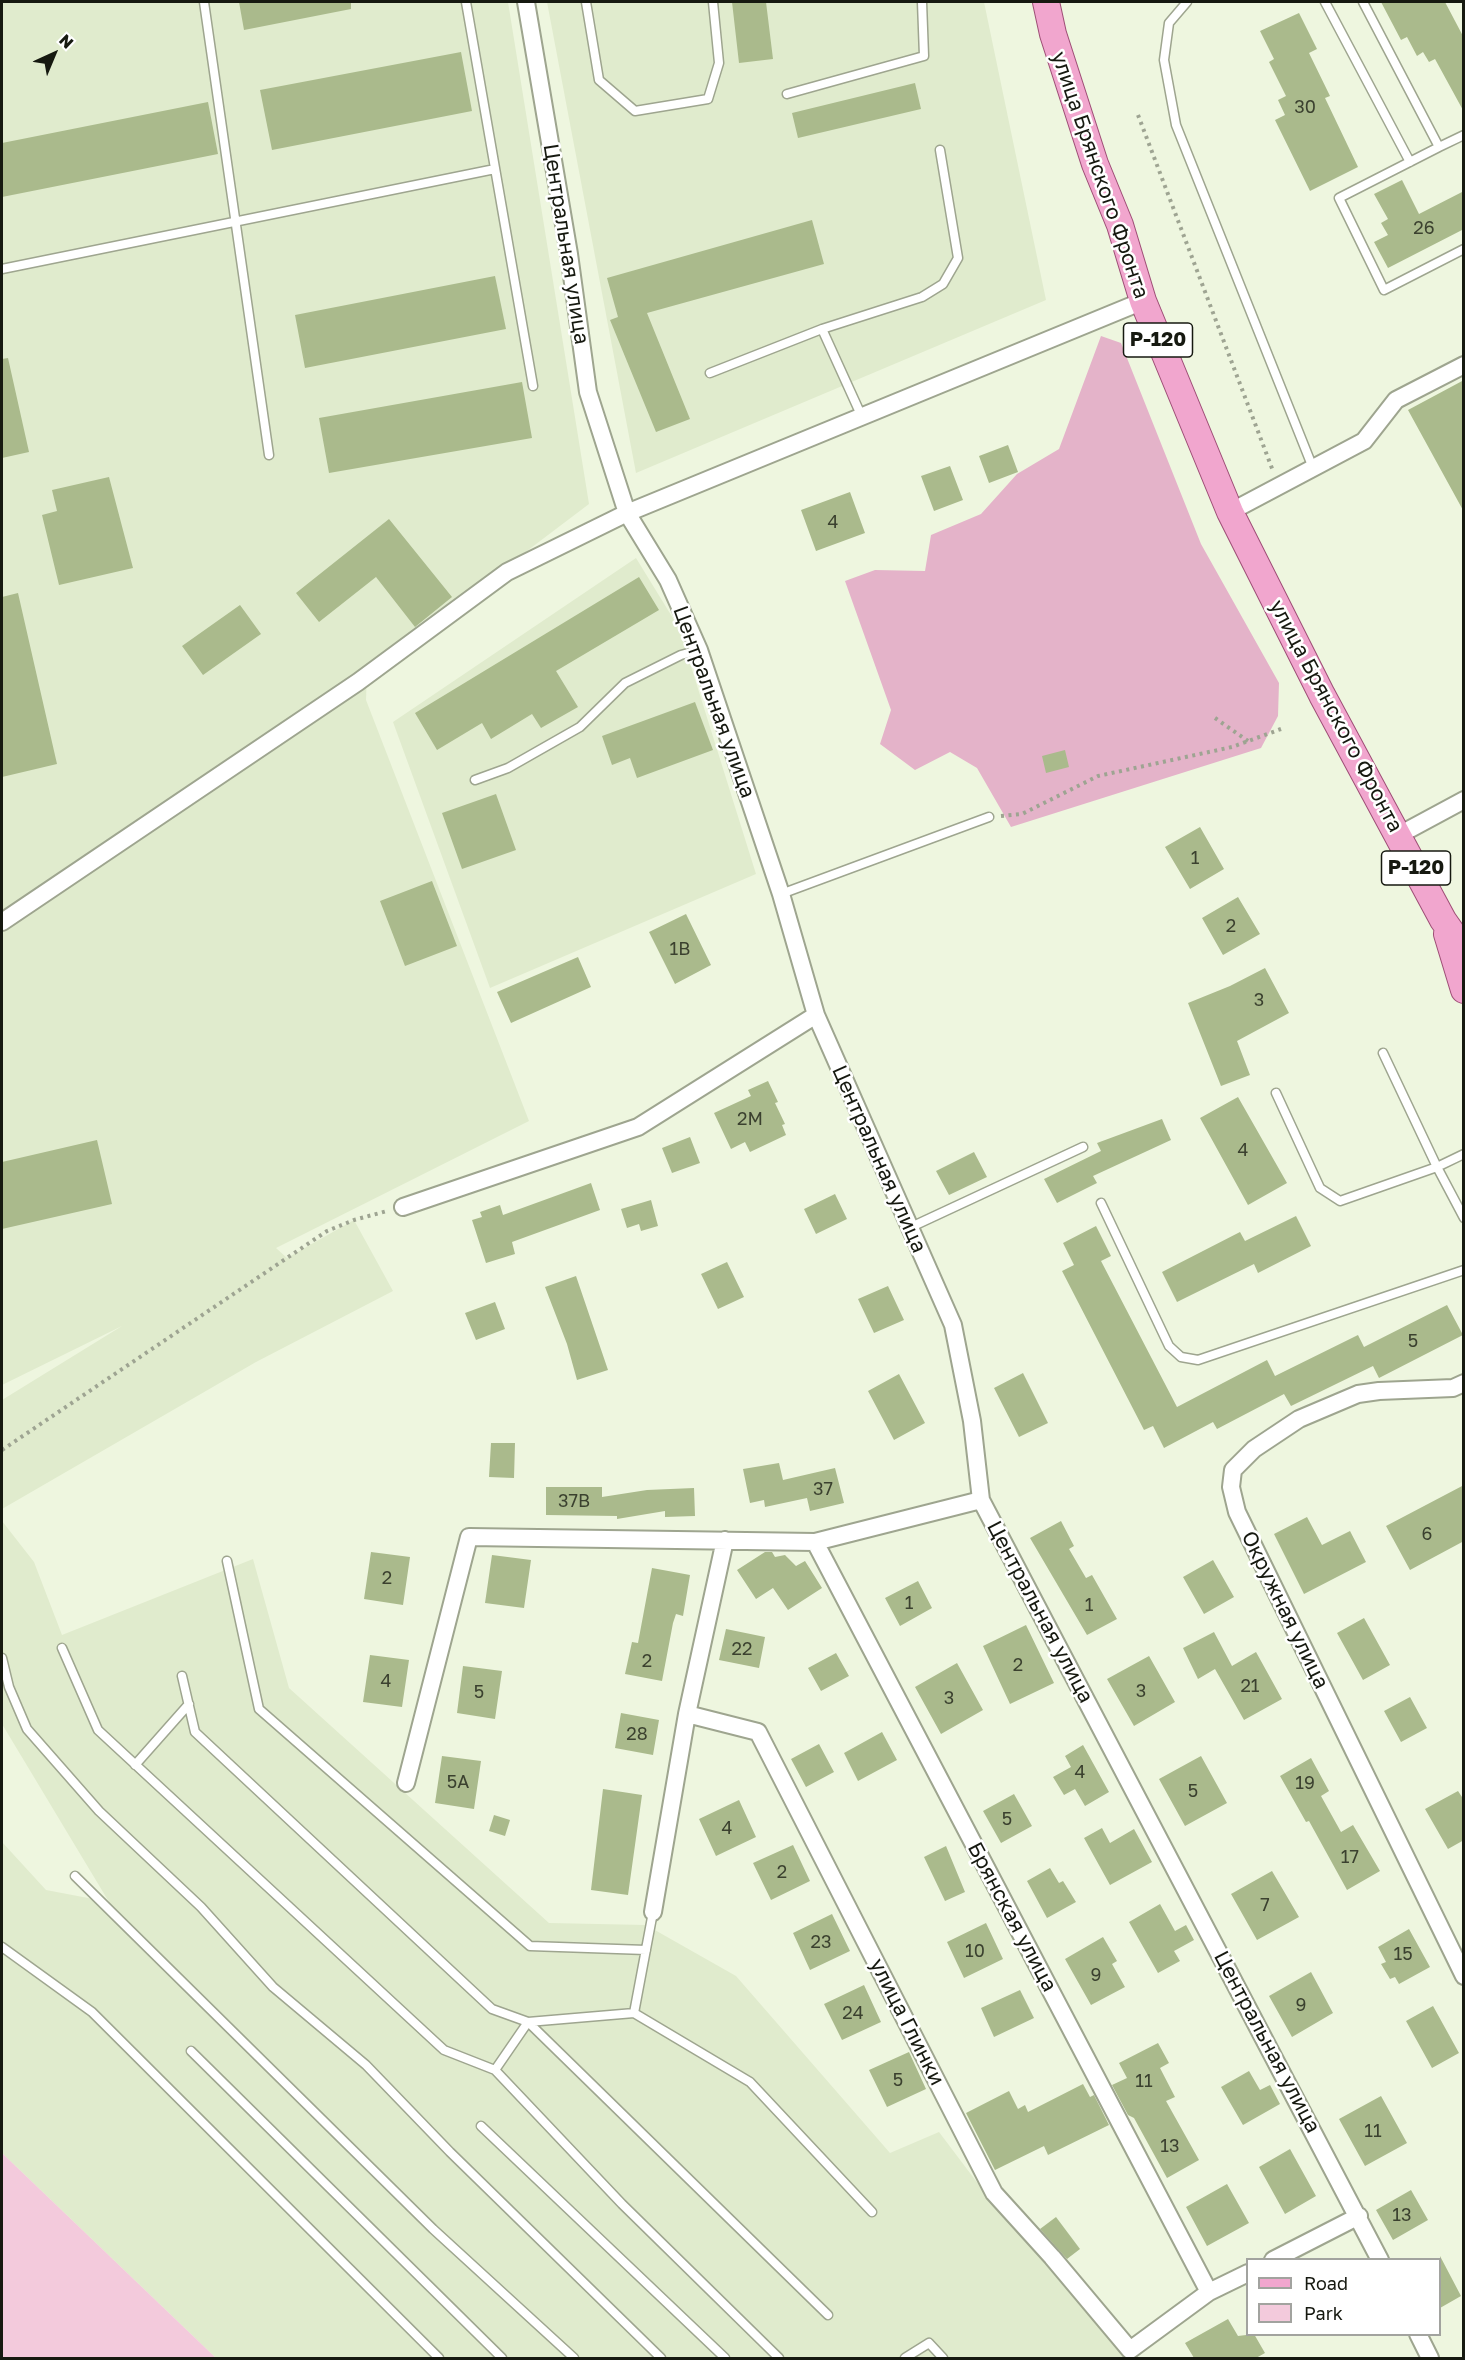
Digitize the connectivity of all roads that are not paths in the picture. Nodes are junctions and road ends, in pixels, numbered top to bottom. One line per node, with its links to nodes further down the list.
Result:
1 (204, 2): 17 (lane)
2 (466, 2): 16 (lane)
3 (526, 2): 29 (street, Центральная улица)
4 (586, 2): 5 (lane)
5 (713, 2)
6 (922, 2): 11 (lane)
7 (1046, 2): 20 (main road, улица Брянского Фронта / Р-120)
8 (1187, 2): 27 (lane)
9 (1325, 2): 15 (lane)
10 (1363, 2): 13 (lane)
11 (787, 94)
12 (1464, 135): 13 (lane)
13 (1439, 147): 15 (lane)
14 (940, 150): 21 (lane)
15 (1410, 162): 18 (lane)
16 (495, 169): 17 (lane); 24 (lane)
17 (236, 222): 19 (lane); 26 (lane)
18 (1464, 249)
19 (2, 269)
20 (1143, 301): 25 (street); 28 (main road, улица Брянского Фронта / Р-120)
21 (822, 329): 23 (lane); 25 (lane)
22 (1464, 365): 27 (street)
23 (710, 373)
24 (533, 386)
25 (862, 417): 29 (street)
26 (269, 455)
27 (1313, 468): 28 (street)
28 (1230, 512): 34 (main road, улица Брянского Фронта / Р-120)
29 (627, 513): 30 (street, Центральная улица); 37 (street)
30 (699, 650): 31 (lane); 35 (street, Центральная улица)
31 (475, 780)
32 (1464, 800): 34 (street)
33 (989, 817): 35 (lane)
34 (1399, 835): 36 (main road, улица Брянского Фронта / Р-120)
35 (781, 894): 40 (street, Центральная улица)
36 (1443, 920): 38 (main road, улица Брянского Фронта / Р-120); 39 (main road, улица Брянского Фронта)
37 (2, 922)
38 (1464, 950)
39 (1464, 990)
40 (816, 1015): 47 (street); 49 (street, Центральная улица)
41 (1383, 1053): 45 (lane)
42 (1276, 1093): 45 (lane)
43 (1083, 1147): 49 (lane)
44 (1464, 1154): 45 (lane)
45 (1437, 1167): 48 (lane)
46 (1101, 1203): 50 (lane)
47 (403, 1207)
48 (1464, 1218)
49 (908, 1228): 52 (street, Центральная улица)
50 (1464, 1269)
51 (1464, 1383): 67 (street, Окружная улица)
52 (981, 1500): 54 (street); 74 (street, Центральная улица)
53 (725, 1540): 54 (street); 60 (street); 62 (street)
54 (815, 1542): 78 (street, Брянская улица)
55 (226, 1561): 66 (lane)
56 (62, 1648): 61 (lane)
57 (2, 1658): 84 (lane)
58 (182, 1676): 59 (lane)
59 (189, 1704): 61 (lane); 69 (lane)
60 (687, 1714): 64 (street); 78 (street, улица Глинки)
61 (135, 1765): 71 (lane)
62 (406, 1783)
63 (75, 1876): 83 (lane)
64 (653, 1912): 66 (lane)
65 (2, 1947): 81 (lane)
66 (646, 1950): 68 (lane)
67 (1464, 1976)
68 (634, 2013): 69 (lane); 73 (lane)
69 (528, 2022): 71 (lane); 79 (lane)
70 (191, 2051): 82 (lane)
71 (495, 2070): 86 (lane)
72 (481, 2126): 85 (lane)
73 (872, 2212)
74 (1359, 2216): 75 (street); 76 (street, Центральная улица)
75 (1275, 2258)
76 (1380, 2258)
77 (1246, 2273): 78 (street)
78 (1209, 2292)
79 (828, 2315)
80 (1419, 2336): 89 (street)
81 (439, 2358)
82 (502, 2358)
83 (574, 2358)
84 (661, 2358)
85 (725, 2358)
86 (779, 2358)
87 (905, 2358): 88 (lane)
88 (942, 2358)
89 (1430, 2358)

